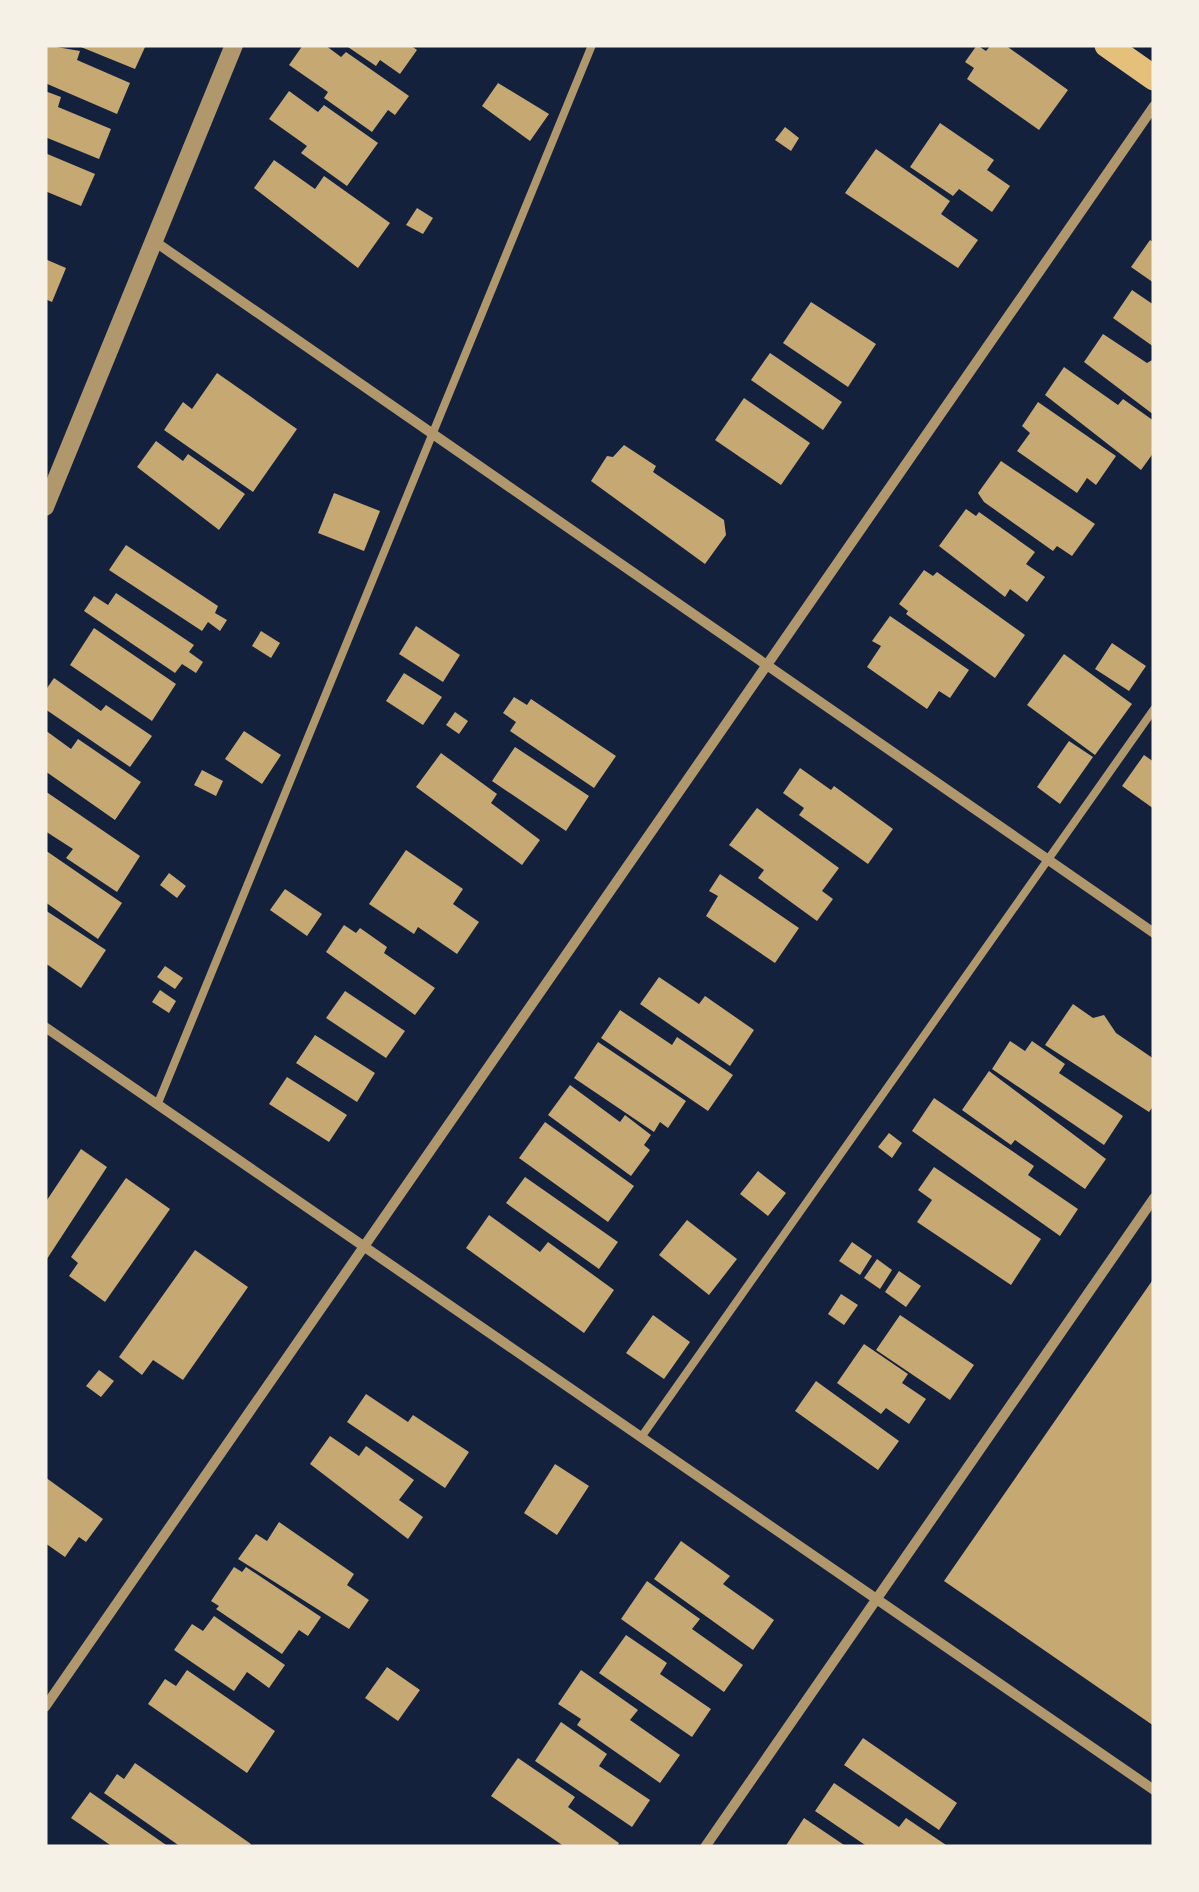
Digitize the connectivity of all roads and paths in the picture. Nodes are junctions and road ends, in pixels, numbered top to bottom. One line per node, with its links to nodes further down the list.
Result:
1 (234, 45): 6 (street)
2 (592, 45): 7 (lane)
3 (1107, 45): 4 (main road)
4 (1154, 78)
5 (1154, 106): 9 (street)
6 (154, 241): 7 (street); 8 (street)
7 (434, 438): 9 (street); 14 (lane)
8 (45, 507)
9 (769, 666): 11 (street); 16 (street)
10 (1154, 708): 11 (lane)
11 (1050, 861): 12 (street); 17 (lane)
12 (1154, 934)
13 (45, 1026): 14 (street)
14 (158, 1104): 16 (street)
15 (1154, 1198): 18 (street)
16 (366, 1244): 17 (street); 19 (street)
17 (642, 1436): 18 (street)
18 (877, 1599): 20 (street); 21 (street)
19 (45, 1707)
20 (1154, 1790)
21 (705, 1847)

